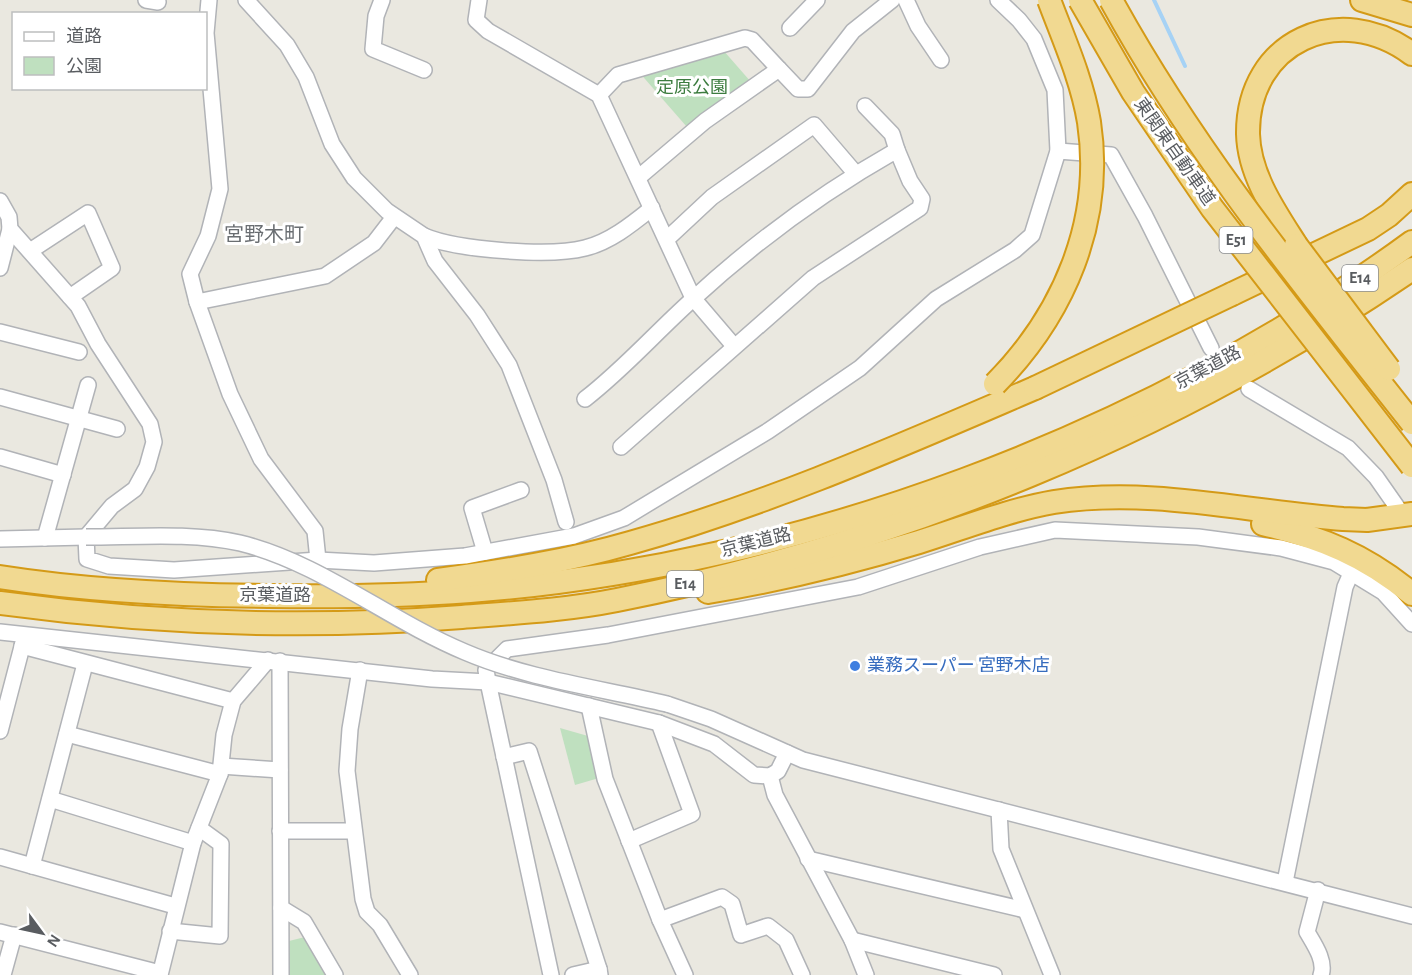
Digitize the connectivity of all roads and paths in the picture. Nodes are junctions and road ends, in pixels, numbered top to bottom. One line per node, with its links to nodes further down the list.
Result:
1 (209, 0): 14 (street)
2 (246, 0): 30 (street)
3 (382, 0): 20 (street)
4 (479, 0): 21 (street)
5 (817, 0): 15 (street)
6 (892, 0): 19 (street)
7 (906, 0): 18 (street)
8 (998, 0): 24 (street)
9 (1049, 0): 55 (highway, bridge)
10 (1080, 0): 56 (highway, 東関東自動車道 / E51, bridge)
11 (1111, 0): 51 (highway, 東関東自動車道 / E51, bridge)
12 (1362, 0): 13 (highway)
13 (1412, 15)
14 (207, 22)
15 (790, 28)
16 (207, 44): 40 (street)
17 (1412, 54): 49 (highway, bridge)
18 (941, 60)
19 (779, 69): 21 (street); 26 (street)
20 (424, 70)
21 (599, 95): 26 (street)
22 (865, 106): 23 (street)
23 (897, 150): 25 (street); 42 (street)
24 (1058, 151): 43 (street); 65 (street)
25 (856, 174): 33 (street); 39 (street)
26 (639, 177): 29 (street)
27 (1412, 194): 55 (highway, bridge)
28 (0, 201): 31 (street)
29 (652, 208): 32 (street); 33 (street)
30 (394, 217): 32 (street); 40 (street)
31 (10, 229): 35 (street); 36 (street)
32 (424, 236): 61 (street)
33 (667, 239): 39 (street)
34 (1412, 242): 70 (highway, 京葉道路 / E14)
35 (30, 251): 38 (street); 38 (street)
36 (0, 268)
37 (1412, 269): 71 (highway, 京葉道路 / E14)
38 (70, 297): 62 (street)
39 (693, 298): 42 (street); 48 (street)
40 (197, 302): 66 (street)
41 (0, 332): 44 (street)
42 (734, 346): 53 (street)
43 (1211, 348)
44 (79, 352)
45 (88, 386): 50 (street)
46 (1249, 389): 60 (street)
47 (0, 397): 50 (street)
48 (585, 399)
49 (1412, 400)
50 (79, 418): 52 (street); 57 (street)
51 (1412, 423)
52 (117, 429)
53 (621, 447)
54 (0, 457): 57 (street)
55 (866, 460): 70 (highway)
56 (1412, 466)
57 (63, 475): 63 (street)
58 (521, 490): 65 (street)
59 (1053, 502): 60 (highway); 69 (highway); 71 (highway)
60 (1404, 511)
61 (566, 522)
62 (86, 537): 63 (street); 66 (street); 85 (street, bridge)
63 (45, 538): 64 (street)
64 (0, 539)
65 (485, 552): 66 (street)
66 (318, 560)
67 (1352, 571): 73 (street); 79 (street); 100 (street)
68 (0, 577): 70 (highway, 京葉道路 / E14)
69 (1412, 594)
70 (297, 597)
71 (615, 600): 72 (highway, 京葉道路 / E14)
72 (0, 603)
73 (1412, 624)
74 (0, 632): 75 (street)
75 (24, 641): 76 (street); 77 (street); 83 (street)
76 (274, 661): 78 (street); 80 (street); 88 (street)
77 (85, 664): 80 (street); 84 (street)
78 (360, 670): 79 (street); 94 (street)
79 (488, 682): 81 (street); 86 (street)
80 (233, 701): 87 (street)
81 (589, 706): 82 (street); 95 (street)
82 (659, 723): 89 (street); 95 (street)
83 (1, 724)
84 (67, 734): 87 (street); 90 (street)
85 (787, 753): 89 (street); 91 (street)
86 (504, 757): 110 (street); 118 (street)
87 (220, 770): 88 (street); 92 (street)
88 (280, 770): 93 (street)
89 (770, 776): 98 (street)
90 (50, 799): 96 (street); 99 (street)
91 (999, 810): 100 (street); 104 (street)
92 (199, 828): 96 (street); 107 (street)
93 (280, 831): 94 (street); 103 (street)
94 (354, 831): 117 (street)
95 (629, 841): 106 (street)
96 (193, 843): 102 (street)
97 (0, 857): 99 (street)
98 (808, 859): 104 (street); 109 (street)
99 (32, 866): 102 (street)
100 (1285, 882): 101 (street)
101 (1318, 890): 105 (street); 123 (street)
102 (175, 906): 107 (street)
103 (280, 908): 115 (street); 116 (street)
104 (1025, 910): 111 (street)
105 (1412, 916)
106 (660, 920): 120 (street); 121 (street)
107 (170, 931): 112 (street)
108 (7, 933): 112 (street); 114 (street)
109 (852, 940): 113 (street); 122 (street)
110 (600, 972): 119 (street)
111 (1046, 973)
112 (160, 974)
113 (864, 974)
114 (3, 975)
115 (281, 975)
116 (335, 975)
117 (410, 975)
118 (550, 975)
119 (573, 975)
120 (685, 975)
121 (802, 975)
122 (994, 975)
123 (1321, 975)

